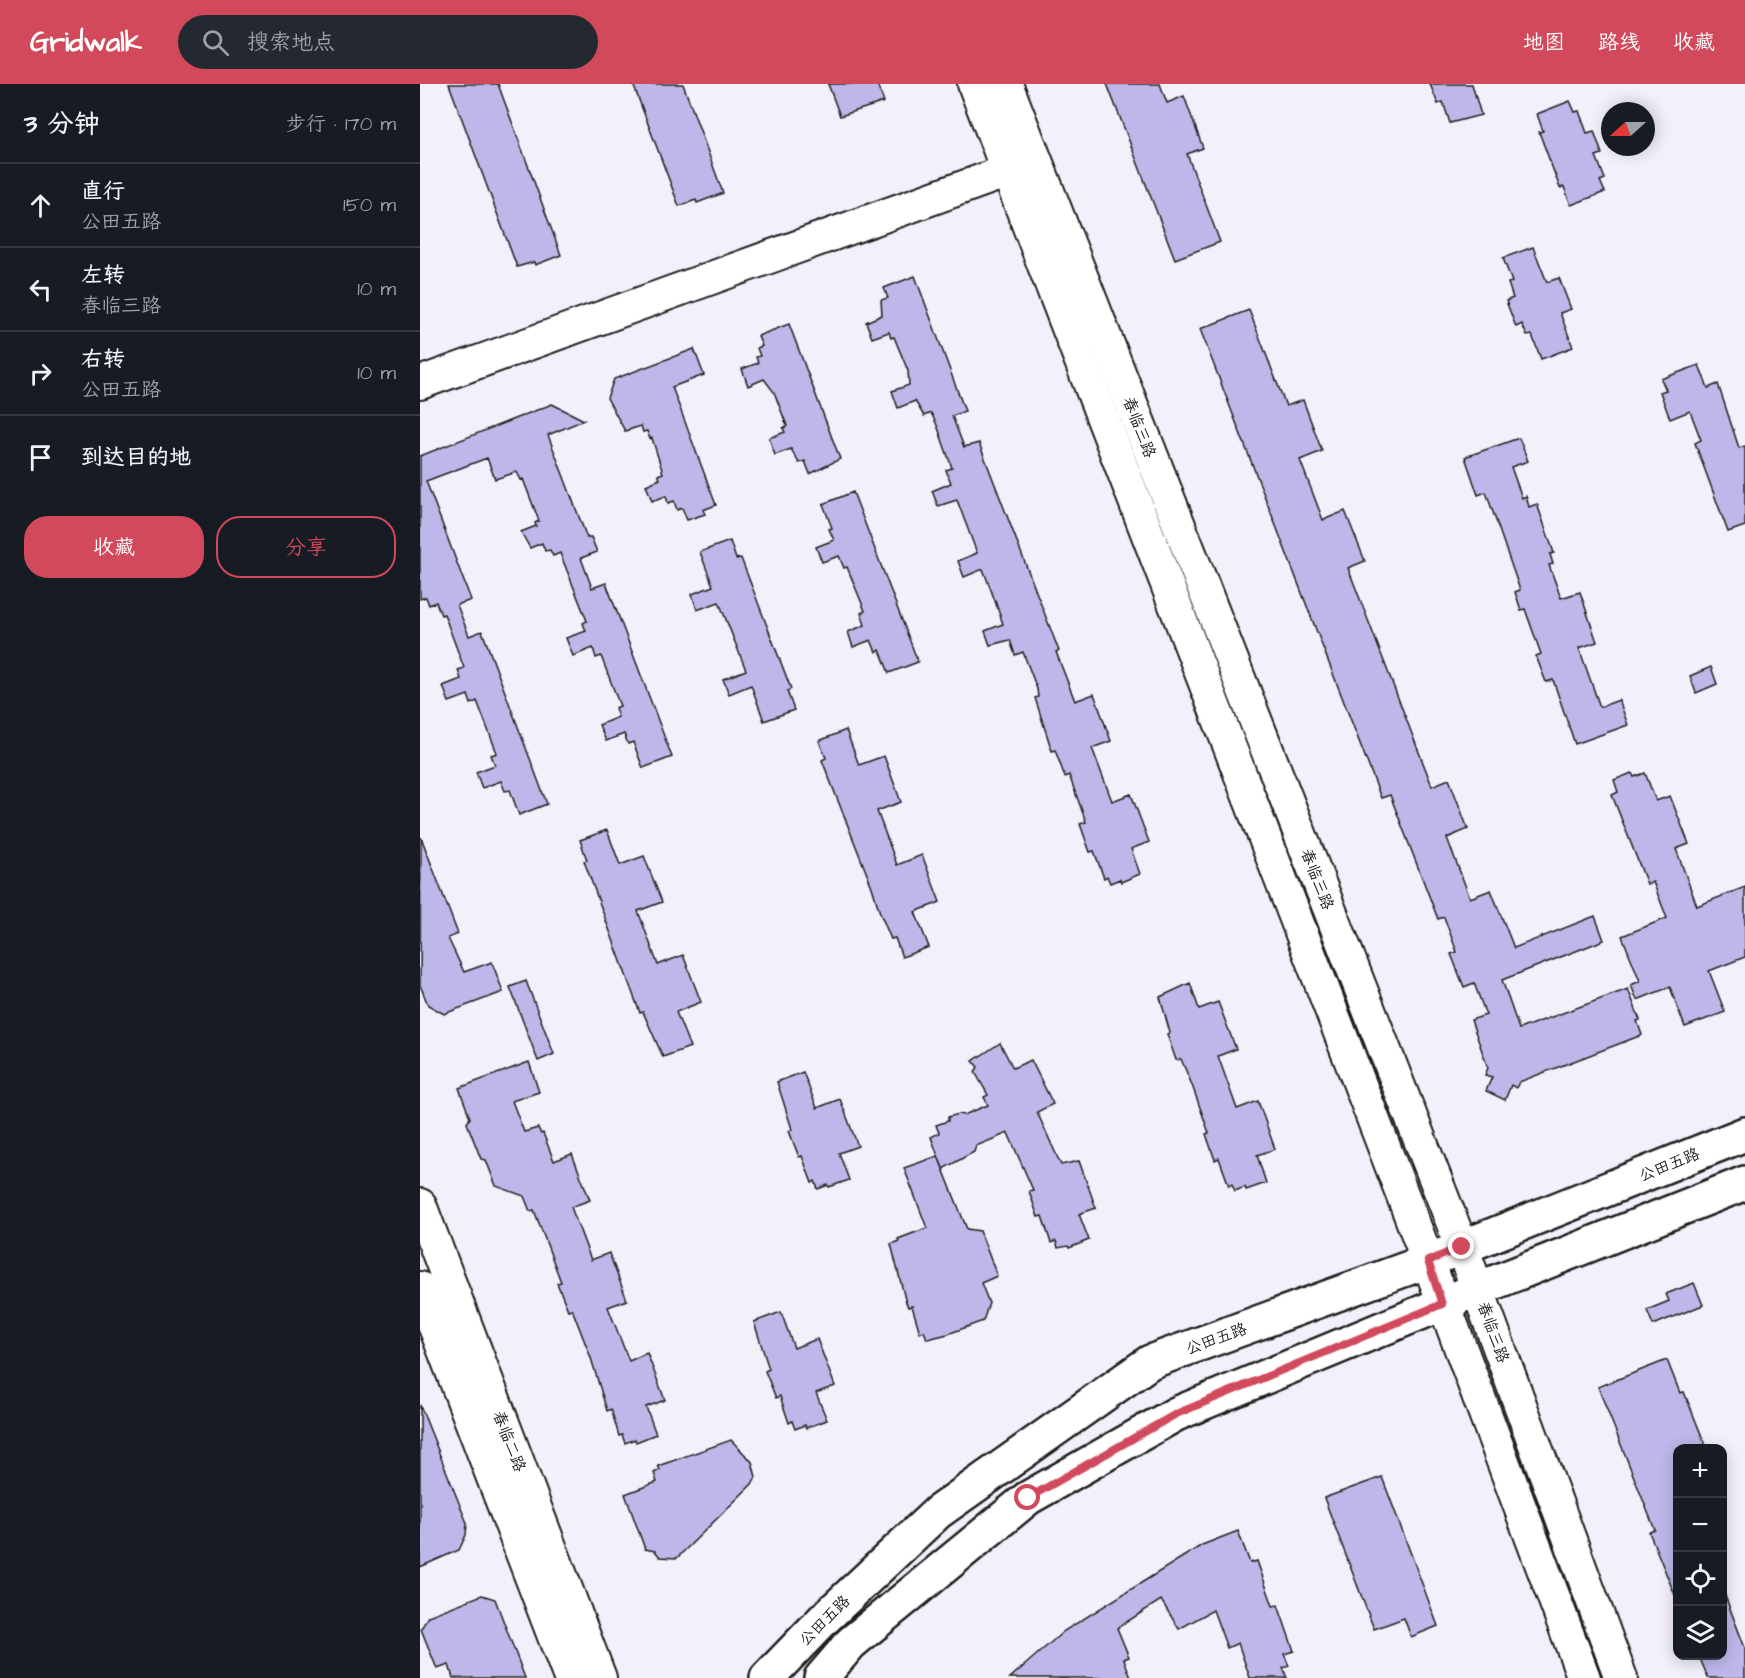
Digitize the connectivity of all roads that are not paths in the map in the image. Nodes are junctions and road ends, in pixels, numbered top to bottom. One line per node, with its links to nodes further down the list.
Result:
1 (974, 84): 3 (street, 春临三路)
2 (1006, 84): 3 (street, 春临三路)
3 (1021, 164): 4 (street); 8 (street, 春临三路); 9 (street, 春临三路)
4 (420, 383)
5 (1745, 1134): 8 (main road, 公田五路)
6 (1745, 1183): 10 (main road)
7 (420, 1205): 11 (street, 春临二路)
8 (1462, 1247): 9 (main road, 公田五路); 10 (street, 春临三路)
9 (1428, 1261): 12 (street, 春临三路); 15 (main road, 公田五路)
10 (1478, 1289): 12 (main road); 18 (street, 春临三路)
11 (431, 1301): 13 (street, 春临二路); 14 (street, 春临二路)
12 (1442, 1304): 16 (main road); 17 (street, 春临三路)
13 (570, 1678)
14 (600, 1678)
15 (767, 1678)
16 (821, 1678)
17 (1584, 1678)
18 (1621, 1678)

